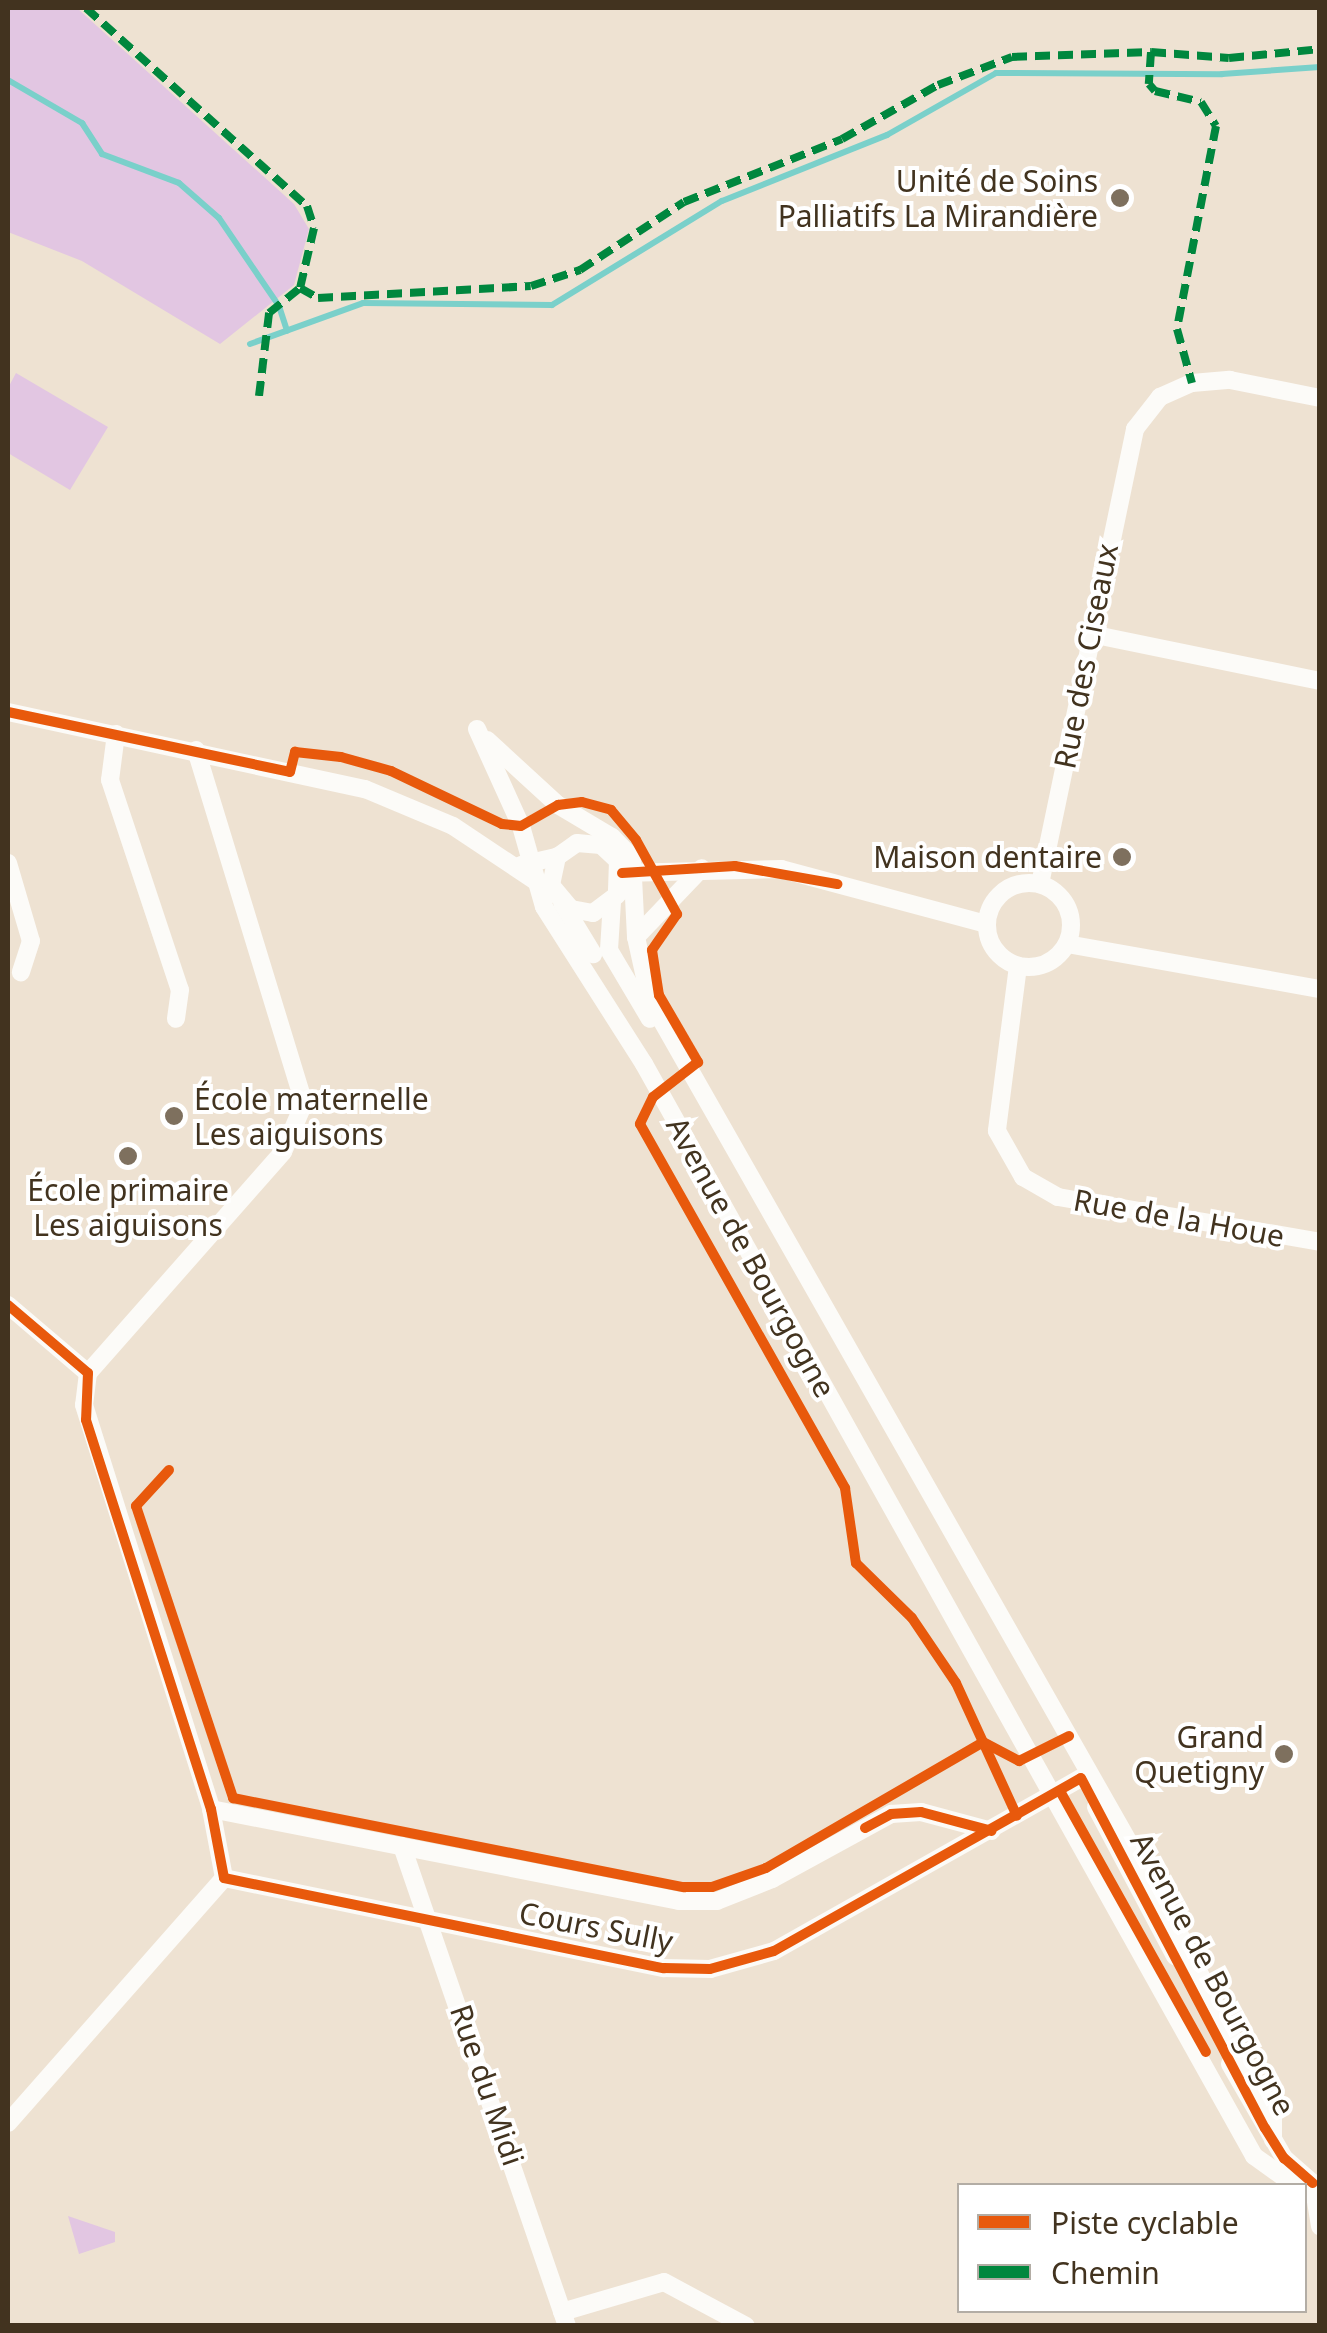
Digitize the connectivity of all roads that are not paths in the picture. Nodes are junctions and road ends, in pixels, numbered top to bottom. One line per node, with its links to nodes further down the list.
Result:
1 (1320, 398): 2 (street, Rue des Ciseaux)
2 (1091, 634): 3 (street); 12 (street, Rue des Ciseaux)
3 (1319, 679)
4 (8, 712): 5 (street)
5 (116, 734): 6 (street); 21 (street)
6 (196, 750): 10 (street); 24 (street)
7 (557, 857): 10 (street); 11 (street); 13 (street)
8 (8, 863): 19 (street)
9 (702, 868): 11 (street); 15 (street); 16 (street)
10 (529, 869): 11 (street, Avenue de Bourgogne); 13 (street); 26 (street, Avenue de Bourgogne)
11 (629, 872): 14 (street); 16 (street, Avenue de Bourgogne)
12 (1040, 884): 15 (street); 17 (street)
13 (558, 898): 14 (street); 26 (street, Avenue de Bourgogne)
14 (612, 902): 25 (street, Avenue de Bourgogne)
15 (986, 924): 18 (street)
16 (636, 937): 33 (street, Avenue de Bourgogne)
17 (1067, 944): 18 (street); 20 (street)
18 (1018, 966): 22 (street, Rue de la Houe)
19 (21, 972)
20 (1320, 990)
21 (176, 1020)
22 (1320, 1242)
23 (8, 1306): 24 (street)
24 (88, 1372): 27 (street)
25 (1081, 1778): 26 (street, Cours Sully); 33 (street, Avenue de Bourgogne)
26 (1056, 1793): 28 (street, Cours Sully); 34 (street, Avenue de Bourgogne)
27 (211, 1809): 29 (street, Cours Sully); 30 (street)
28 (992, 1831): 29 (street, Cours Sully); 31 (street, Cours Sully)
29 (402, 1846): 31 (street, Rue du Midi)
30 (224, 1878): 31 (street, Cours Sully); 32 (street)
31 (430, 1920): 38 (street, Rue du Midi)
32 (8, 2124)
33 (1273, 2140): 35 (street, Avenue de Bourgogne)
34 (1299, 2183)
35 (1304, 2183)
36 (1309, 2190): 37 (street)
37 (1320, 2226)
38 (565, 2318): 39 (street)
39 (746, 2326)

